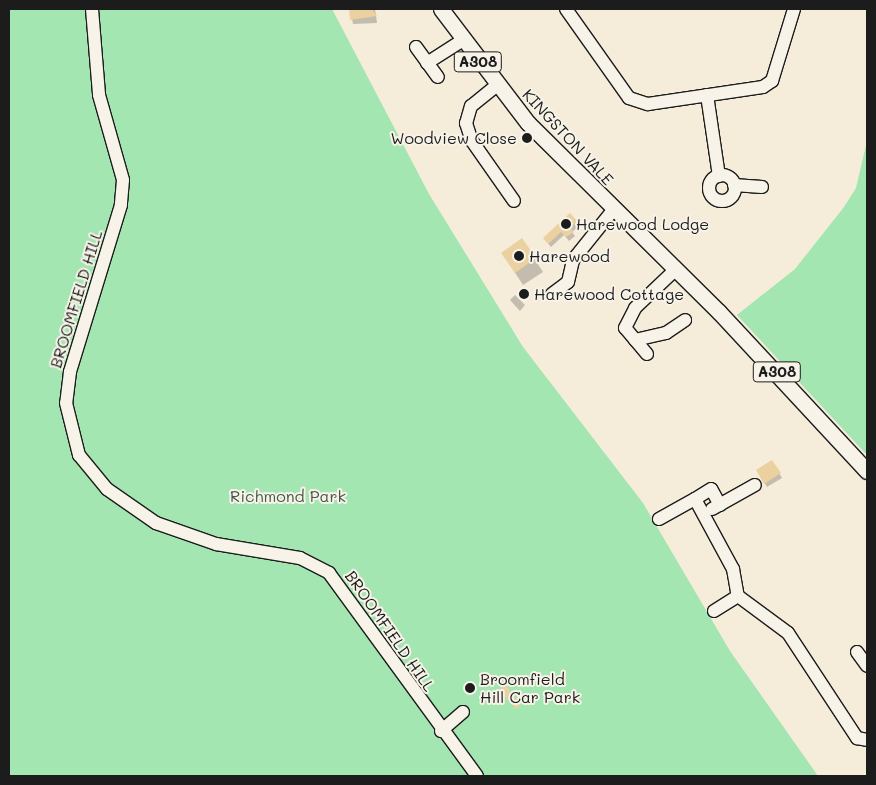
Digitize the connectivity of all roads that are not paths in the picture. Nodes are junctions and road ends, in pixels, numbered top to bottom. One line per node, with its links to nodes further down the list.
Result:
1 (92, 9): 32 (street, BROOMFIELD HILL)
2 (441, 9): 5 (main road, KINGSTON VALE / A308)
3 (566, 9): 10 (street)
4 (794, 9): 10 (street)
5 (463, 40): 7 (street); 9 (main road, KINGSTON VALE / A308)
6 (416, 47): 7 (street)
7 (427, 62): 8 (street)
8 (438, 77)
9 (496, 86): 14 (street); 15 (main road, KINGSTON VALE / A308)
10 (707, 95): 11 (street)
11 (719, 176): 12 (street); 12 (street)
12 (734, 185): 13 (street)
13 (762, 187)
14 (514, 200)
15 (614, 210): 16 (main road, KINGSTON VALE / A308); 17 (street)
16 (679, 273): 19 (street); 21 (main road, A308)
17 (552, 294)
18 (685, 320): 19 (street)
19 (635, 340): 20 (street)
20 (647, 354)
21 (867, 470)
22 (755, 485): 24 (street)
23 (695, 499): 24 (street); 25 (street); 26 (street)
24 (720, 504): 25 (street)
25 (704, 514): 27 (street)
26 (659, 519)
27 (738, 596): 28 (street); 33 (street)
28 (714, 611)
29 (858, 652): 30 (street)
30 (867, 666)
31 (463, 712): 32 (street)
32 (441, 731): 34 (street, BROOMFIELD HILL)
33 (867, 740)
34 (477, 776)

